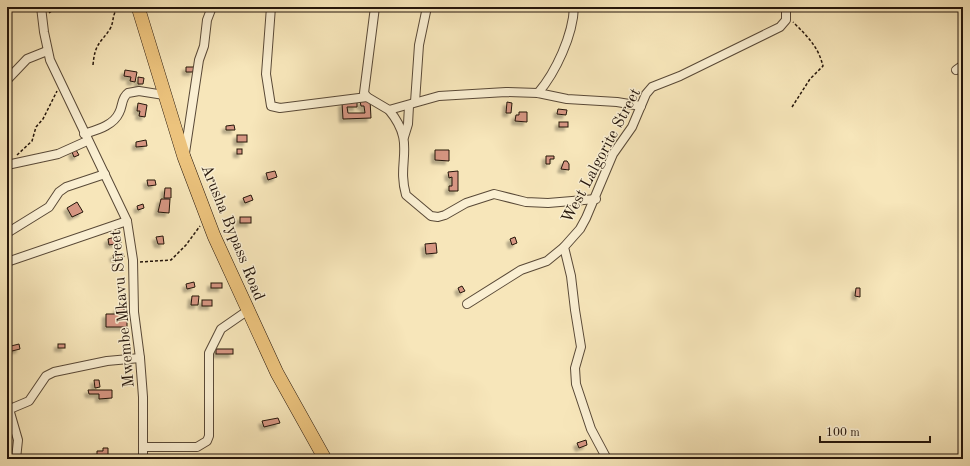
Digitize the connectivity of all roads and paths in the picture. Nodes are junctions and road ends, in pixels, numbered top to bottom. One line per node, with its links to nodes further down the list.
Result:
1 (41, 7): 11 (street, Mwembe Mkavu Street)
2 (120, 7): 12 (path)
3 (138, 7): 18 (main road, Arusha Bypass Road)
4 (212, 7): 26 (street)
5 (271, 7): 19 (street)
6 (375, 7): 19 (street)
7 (427, 7): 20 (street)
8 (574, 7): 17 (street)
9 (786, 7): 10 (street)
10 (786, 20): 21 (street, West Lalgorite Street); 22 (path)
11 (47, 51): 15 (street); 16 (street, Mwembe Mkavu Street)
12 (93, 65)
13 (963, 65): 14 (street)
14 (956, 70)
15 (7, 80)
16 (60, 84): 25 (street, Mwembe Mkavu Street); 27 (path)
17 (538, 93): 20 (street); 21 (street)
18 (164, 95): 25 (street); 26 (main road, Arusha Bypass Road)
19 (367, 97): 23 (street)
20 (412, 104): 23 (street); 24 (street)
21 (641, 106): 29 (street, West Lalgorite Street)
22 (792, 107)
23 (389, 110): 24 (street)
24 (404, 137): 29 (street)
25 (86, 138): 27 (street); 28 (street, Mwembe Mkavu Street)
26 (184, 157): 30 (main road, Arusha Bypass Road)
27 (9, 165)
28 (105, 174): 31 (street, Mwembe Mkavu Street); 32 (street)
29 (596, 199): 33 (street, West Lalgorite Street)
30 (206, 218): 35 (path); 37 (main road, Arusha Bypass Road)
31 (127, 221): 34 (street); 35 (street, Mwembe Mkavu Street)
32 (7, 233)
33 (564, 247): 36 (street); 44 (street, West Lalgorite Street)
34 (7, 262)
35 (133, 263): 38 (street, Mwembe Mkavu Street)
36 (467, 304)
37 (247, 311): 40 (street); 43 (main road, Arusha Bypass Road)
38 (140, 358): 39 (street); 40 (street, Mwembe Mkavu Street)
39 (8, 406): 41 (street)
40 (143, 447): 42 (street, Mwembe Mkavu Street)
41 (16, 459)
42 (143, 459)
43 (325, 459)
44 (607, 459)

